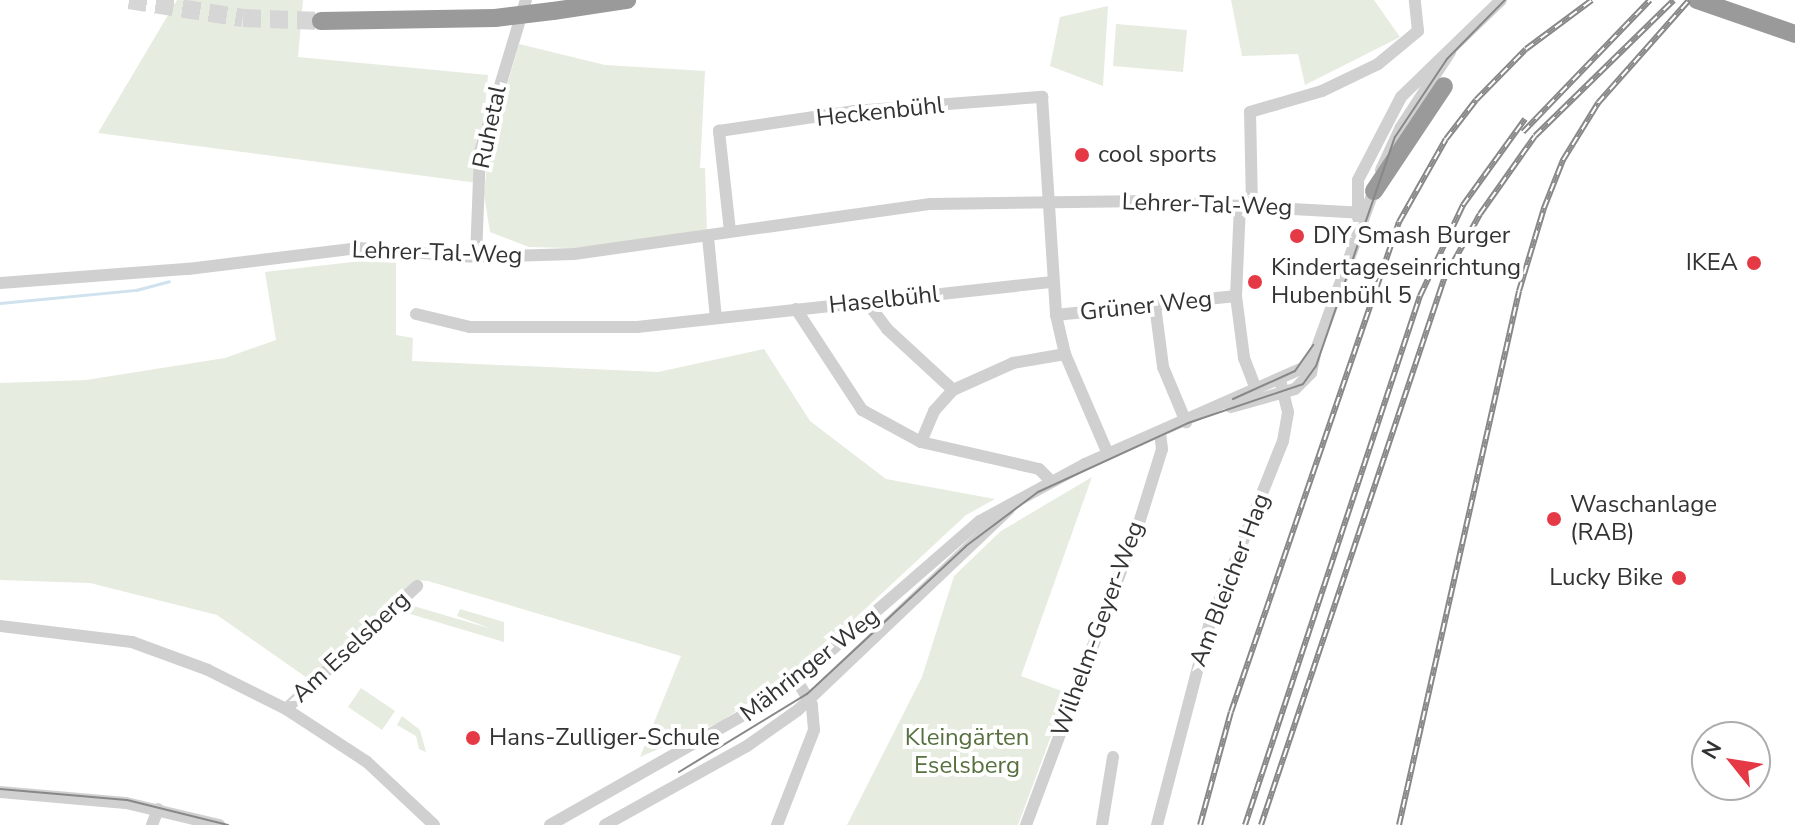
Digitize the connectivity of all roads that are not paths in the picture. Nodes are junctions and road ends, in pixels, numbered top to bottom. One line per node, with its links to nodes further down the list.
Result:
1 (526, 0): 16 (street, Ruhetal)
2 (627, 0): 6 (highway, bridge)
3 (1415, 0): 12 (street)
4 (1501, 0): 8 (street)
5 (1697, 0): 7 (highway)
6 (321, 21)
7 (1795, 34)
8 (1450, 52): 10 (street); 13 (street)
9 (1444, 86): 10 (highway)
10 (1374, 191): 13 (street)
11 (1048, 201): 12 (street, Lehrer-Tal-Weg); 14 (street, Lehrer-Tal-Weg); 14 (street, Heckenbühl); 17 (street)
12 (1246, 205): 13 (street, Lehrer-Tal-Weg); 19 (street)
13 (1361, 213): 26 (street)
14 (730, 231): 15 (street, Lehrer-Tal-Weg)
15 (708, 237): 16 (street, Lehrer-Tal-Weg); 25 (street)
16 (476, 257): 18 (street, Lehrer-Tal-Weg)
17 (1053, 282): 20 (street, Haselbühl); 24 (street)
18 (0, 283)
19 (1236, 296): 21 (street, Grüner Weg); 30 (street)
20 (866, 301): 22 (street, Haselbühl); 29 (street)
21 (1155, 305): 24 (street, Grüner Weg); 33 (street)
22 (796, 309): 25 (street, Haselbühl); 35 (street)
23 (416, 314): 25 (street, Haselbühl)
24 (1056, 315): 27 (street)
25 (716, 318)
26 (1316, 350): 28 (street); 31 (street)
27 (1065, 354): 29 (street); 36 (street)
28 (1280, 380): 30 (street, Mähringer Weg); 31 (street, Am Bleicher Hag)
29 (953, 390): 35 (street)
30 (1256, 390): 32 (street, Mähringer Weg)
31 (1283, 394): 32 (street, Mähringer Weg); 55 (street, Am Bleicher Hag)
32 (1205, 414): 33 (street, Mähringer Weg)
33 (1186, 422): 34 (street, Mähringer Weg)
34 (1160, 432): 36 (street, Mähringer Weg); 53 (street, Wilhelm-Geyer-Weg)
35 (921, 442): 37 (street)
36 (1108, 454): 37 (street, Mähringer Weg)
37 (1051, 481): 38 (street, Mähringer Weg)
38 (1011, 507): 41 (street, Mähringer Weg); 42 (street, Mähringer Weg)
39 (417, 586): 43 (street, Am Eselsberg)
40 (0, 626): 43 (street, Am Eselsberg)
41 (797, 681): 42 (street); 50 (street, Mähringer Weg)
42 (811, 700): 51 (street, Mähringer Weg); 52 (street)
43 (286, 709): 49 (street, Am Eselsberg)
44 (1113, 757): 54 (street)
45 (0, 792): 46 (street)
46 (158, 809): 47 (street); 48 (street)
47 (152, 825)
48 (219, 825)
49 (434, 825)
50 (550, 825)
51 (605, 825)
52 (777, 825)
53 (1026, 825)
54 (1102, 825)
55 (1157, 825)

